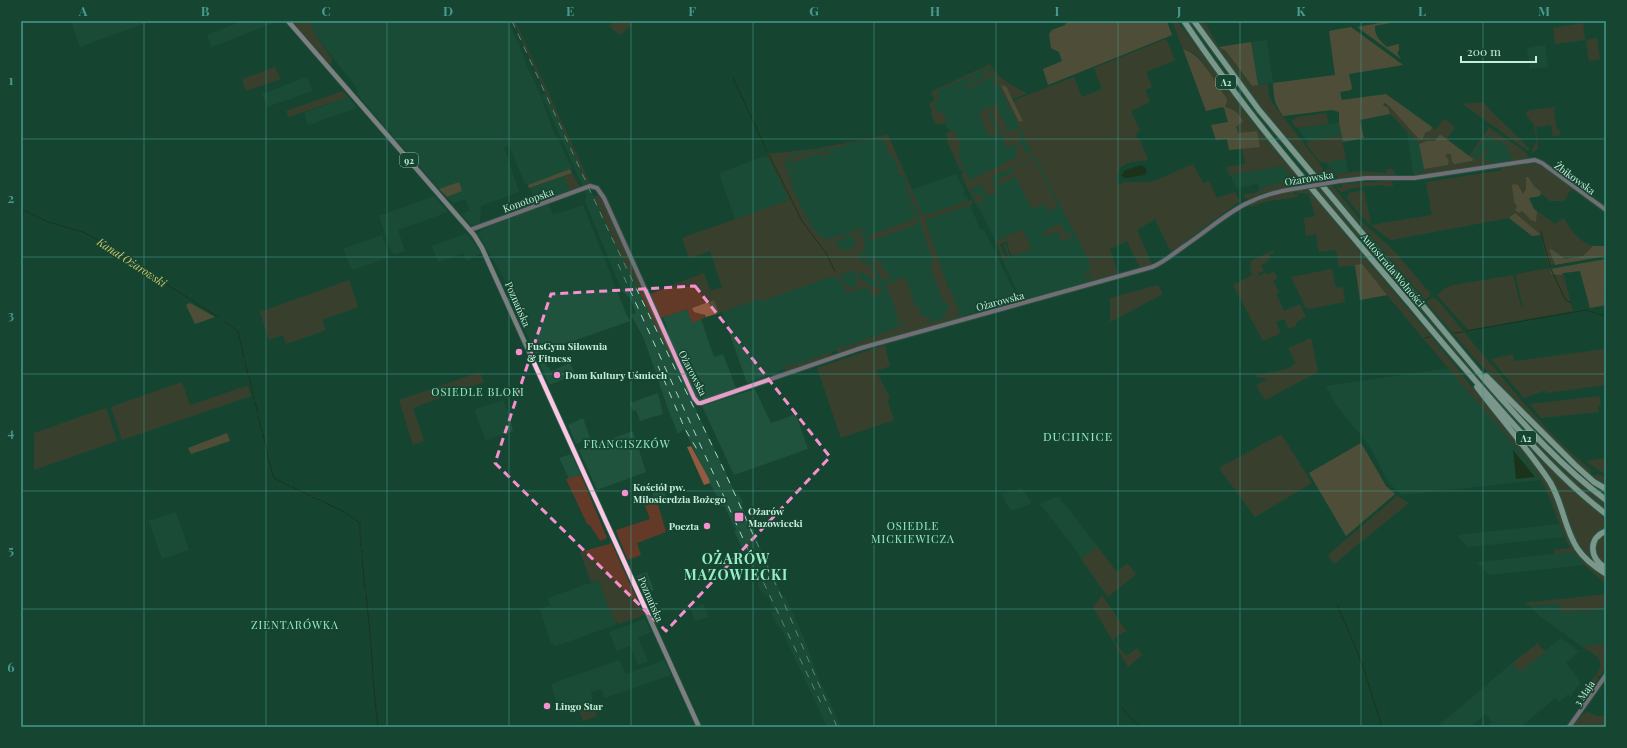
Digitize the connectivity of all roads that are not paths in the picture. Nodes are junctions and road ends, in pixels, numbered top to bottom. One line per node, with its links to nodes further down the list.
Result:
1 (288, 21): 7 (main road, Poznańska / 92)
2 (1184, 21): 8 (highway, Autostrada Wolności / A2)
3 (1194, 21): 9 (highway, Autostrada Wolności / A2)
4 (1535, 160): 5 (main road, Ożarowska, bridge); 6 (main road, Żbikowska)
5 (592, 186): 7 (main road, Konotopska)
6 (1606, 210)
7 (470, 230): 17 (main road, Poznańska / 92)
8 (1453, 355): 12 (highway, Autostrada Wolności / A2); 15 (highway)
9 (1472, 363): 10 (highway); 11 (highway, Autostrada Wolności / A2)
10 (1606, 489)
11 (1606, 500)
12 (1606, 514)
13 (1606, 531): 14 (highway)
14 (1606, 568)
15 (1606, 574)
16 (1606, 675): 18 (main road, 3 Maja)
17 (699, 727)
18 (1568, 727)

